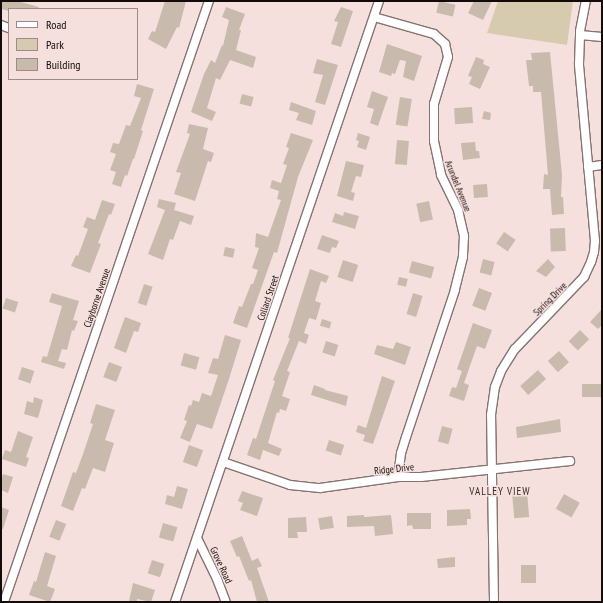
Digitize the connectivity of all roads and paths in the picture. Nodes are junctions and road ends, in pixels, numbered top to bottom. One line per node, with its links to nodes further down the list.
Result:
1 (209, 1): 14 (street, Clayborne Avenue)
2 (379, 1): 4 (street, Collard Street)
3 (586, 1): 5 (street, Spring Drive)
4 (374, 18): 10 (street, Collard Street); 12 (street, Arundel Avenue)
5 (580, 35): 6 (street); 8 (street, Spring Drive)
6 (602, 37)
7 (602, 165): 8 (street)
8 (588, 167): 11 (street, Spring Drive)
9 (570, 460): 11 (street, Ridge Drive)
10 (223, 462): 12 (street, Ridge Drive); 13 (street, Collard Street)
11 (492, 469): 12 (street, Ridge Drive); 17 (street, Spring Drive)
12 (398, 477)
13 (197, 538): 15 (street, Collard Street); 16 (street, Grove Road)
14 (4, 602)
15 (175, 602)
16 (226, 602)
17 (494, 602)

